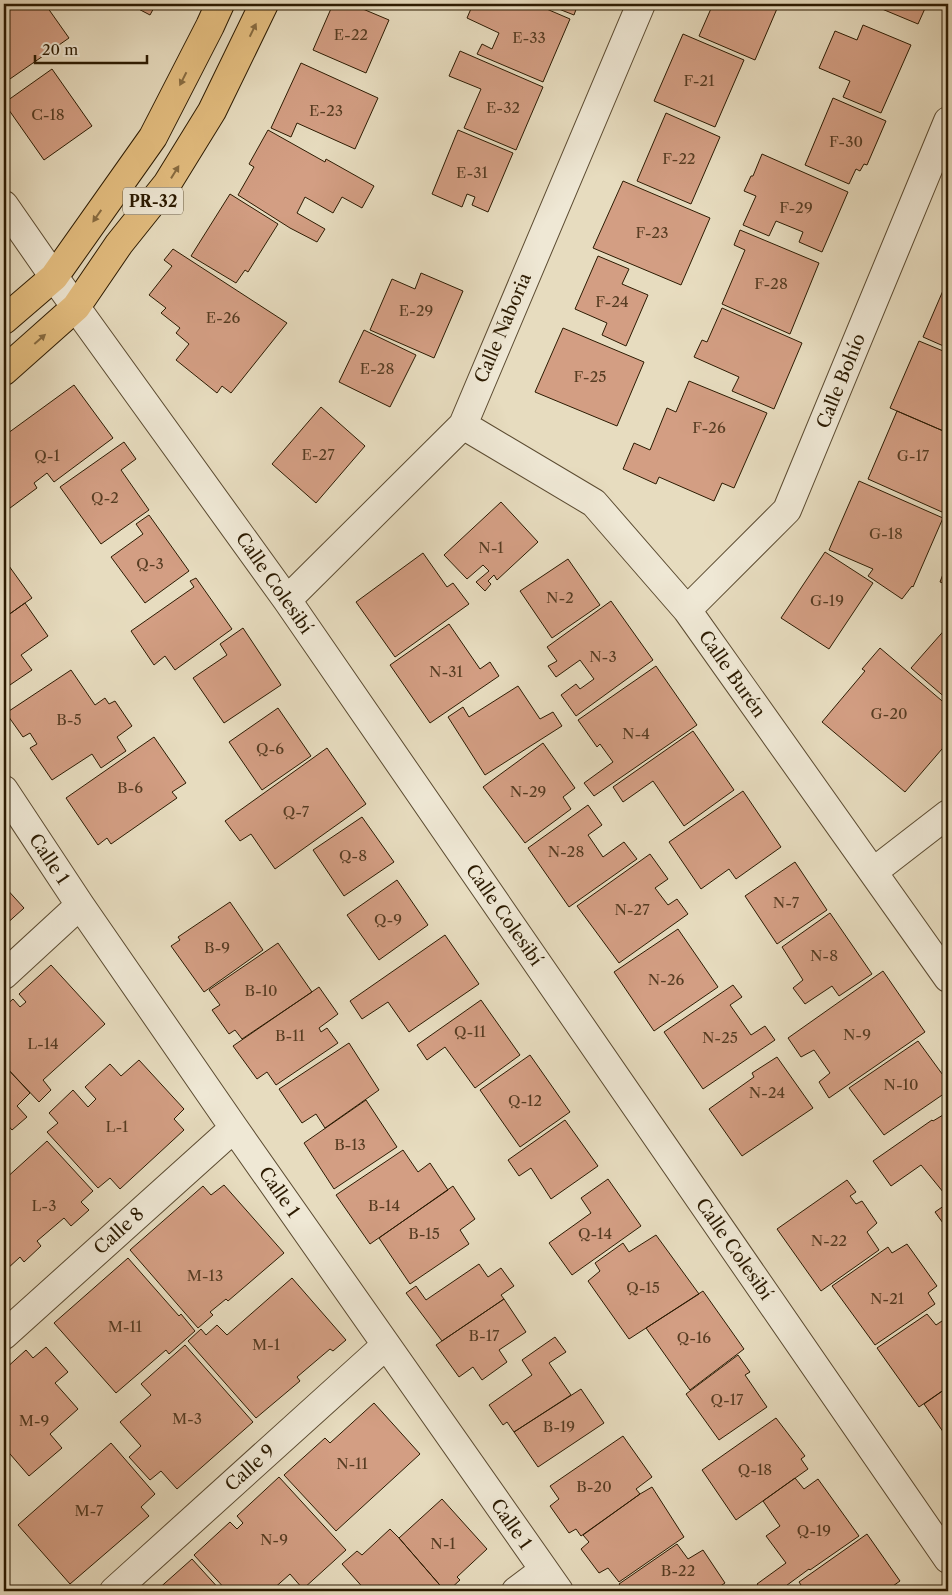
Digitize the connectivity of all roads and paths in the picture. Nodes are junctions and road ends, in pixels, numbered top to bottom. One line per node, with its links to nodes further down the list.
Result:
1 (220, 4): 6 (main road, PR-32, one-way to 6)
2 (264, 4): 7 (main road, PR-32, one-way to 2)
3 (641, 4): 10 (street, Calle Naboria)
4 (948, 121): 12 (street, Calle Bohío)
5 (4, 205): 6 (street, Calle Colesibí)
6 (54, 277): 7 (street, Calle Colesibí); 8 (main road, PR-32)
7 (76, 307): 9 (main road, PR-32, one-way to 7); 11 (street, Calle Colesibí)
8 (4, 320)
9 (4, 371)
10 (463, 425): 11 (street, Calle Naboria); 12 (street, Calle Burén)
11 (287, 600): 22 (street, Calle Colesibí)
12 (687, 610): 15 (street, Calle Burén)
13 (4, 790): 16 (street, Calle 1)
14 (948, 814): 15 (street)
15 (873, 872): 18 (street, Calle Burén)
16 (80, 905): 17 (street); 19 (street, Calle 1)
17 (4, 975)
18 (948, 978)
19 (234, 1128): 20 (street, Calle 8); 21 (street, Calle 1)
20 (4, 1335)
21 (386, 1345): 23 (street, Calle 1); 24 (street, Calle 9)
22 (948, 1559)
23 (551, 1581): 25 (street)
24 (114, 1591)
25 (516, 1591)

